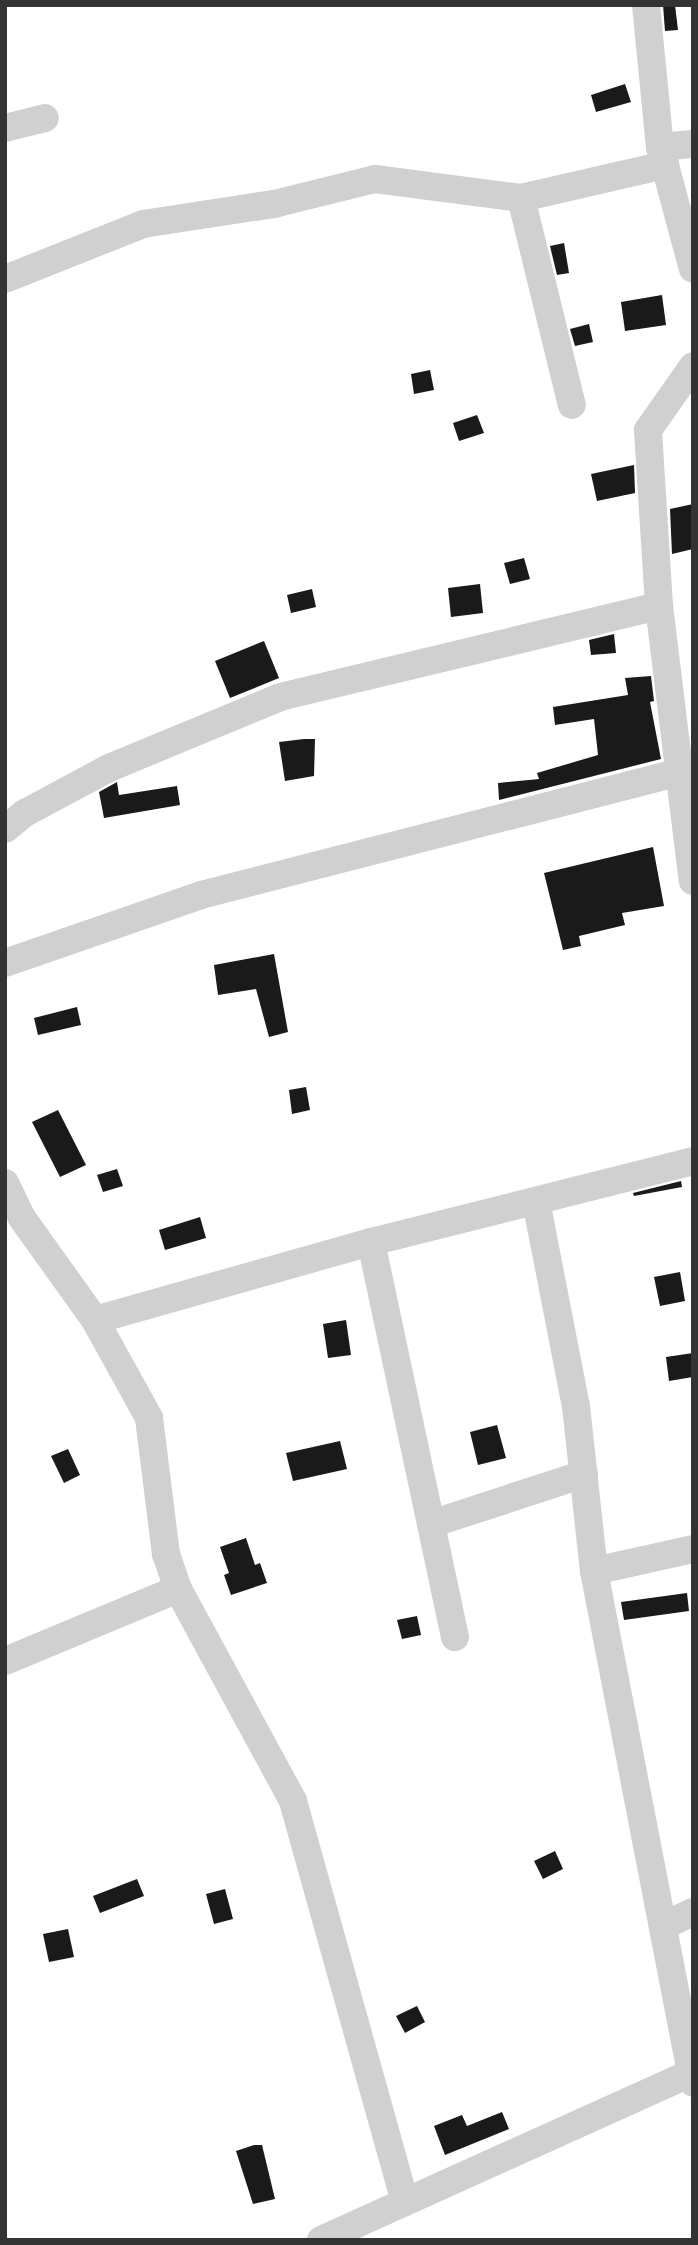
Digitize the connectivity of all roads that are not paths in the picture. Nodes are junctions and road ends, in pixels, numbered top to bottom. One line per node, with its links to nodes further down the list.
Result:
1 (646, 5): 5 (street)
2 (45, 118): 3 (street)
3 (5, 128)
4 (693, 145): 5 (street)
5 (663, 156): 6 (street); 7 (street)
6 (521, 198): 8 (street); 10 (street)
7 (693, 270)
8 (5, 279)
9 (693, 368): 11 (street)
10 (572, 405)
11 (659, 606): 12 (street); 13 (street)
12 (680, 772): 14 (street); 15 (street)
13 (5, 830)
14 (693, 881)
15 (5, 963)
16 (693, 1161): 18 (street)
17 (5, 1183): 20 (street)
18 (536, 1201): 19 (street); 21 (street)
19 (372, 1242): 20 (street); 22 (street)
20 (95, 1320): 25 (street)
21 (584, 1474): 22 (street); 24 (street)
22 (431, 1524): 26 (street)
23 (693, 1549): 24 (street)
24 (594, 1571): 29 (street)
25 (178, 1589): 27 (street); 31 (street)
26 (456, 1637)
27 (5, 1661)
28 (693, 1912): 29 (street)
29 (663, 1926): 30 (street)
30 (692, 2078): 31 (street)
31 (405, 2202): 32 (street)
32 (321, 2240)

